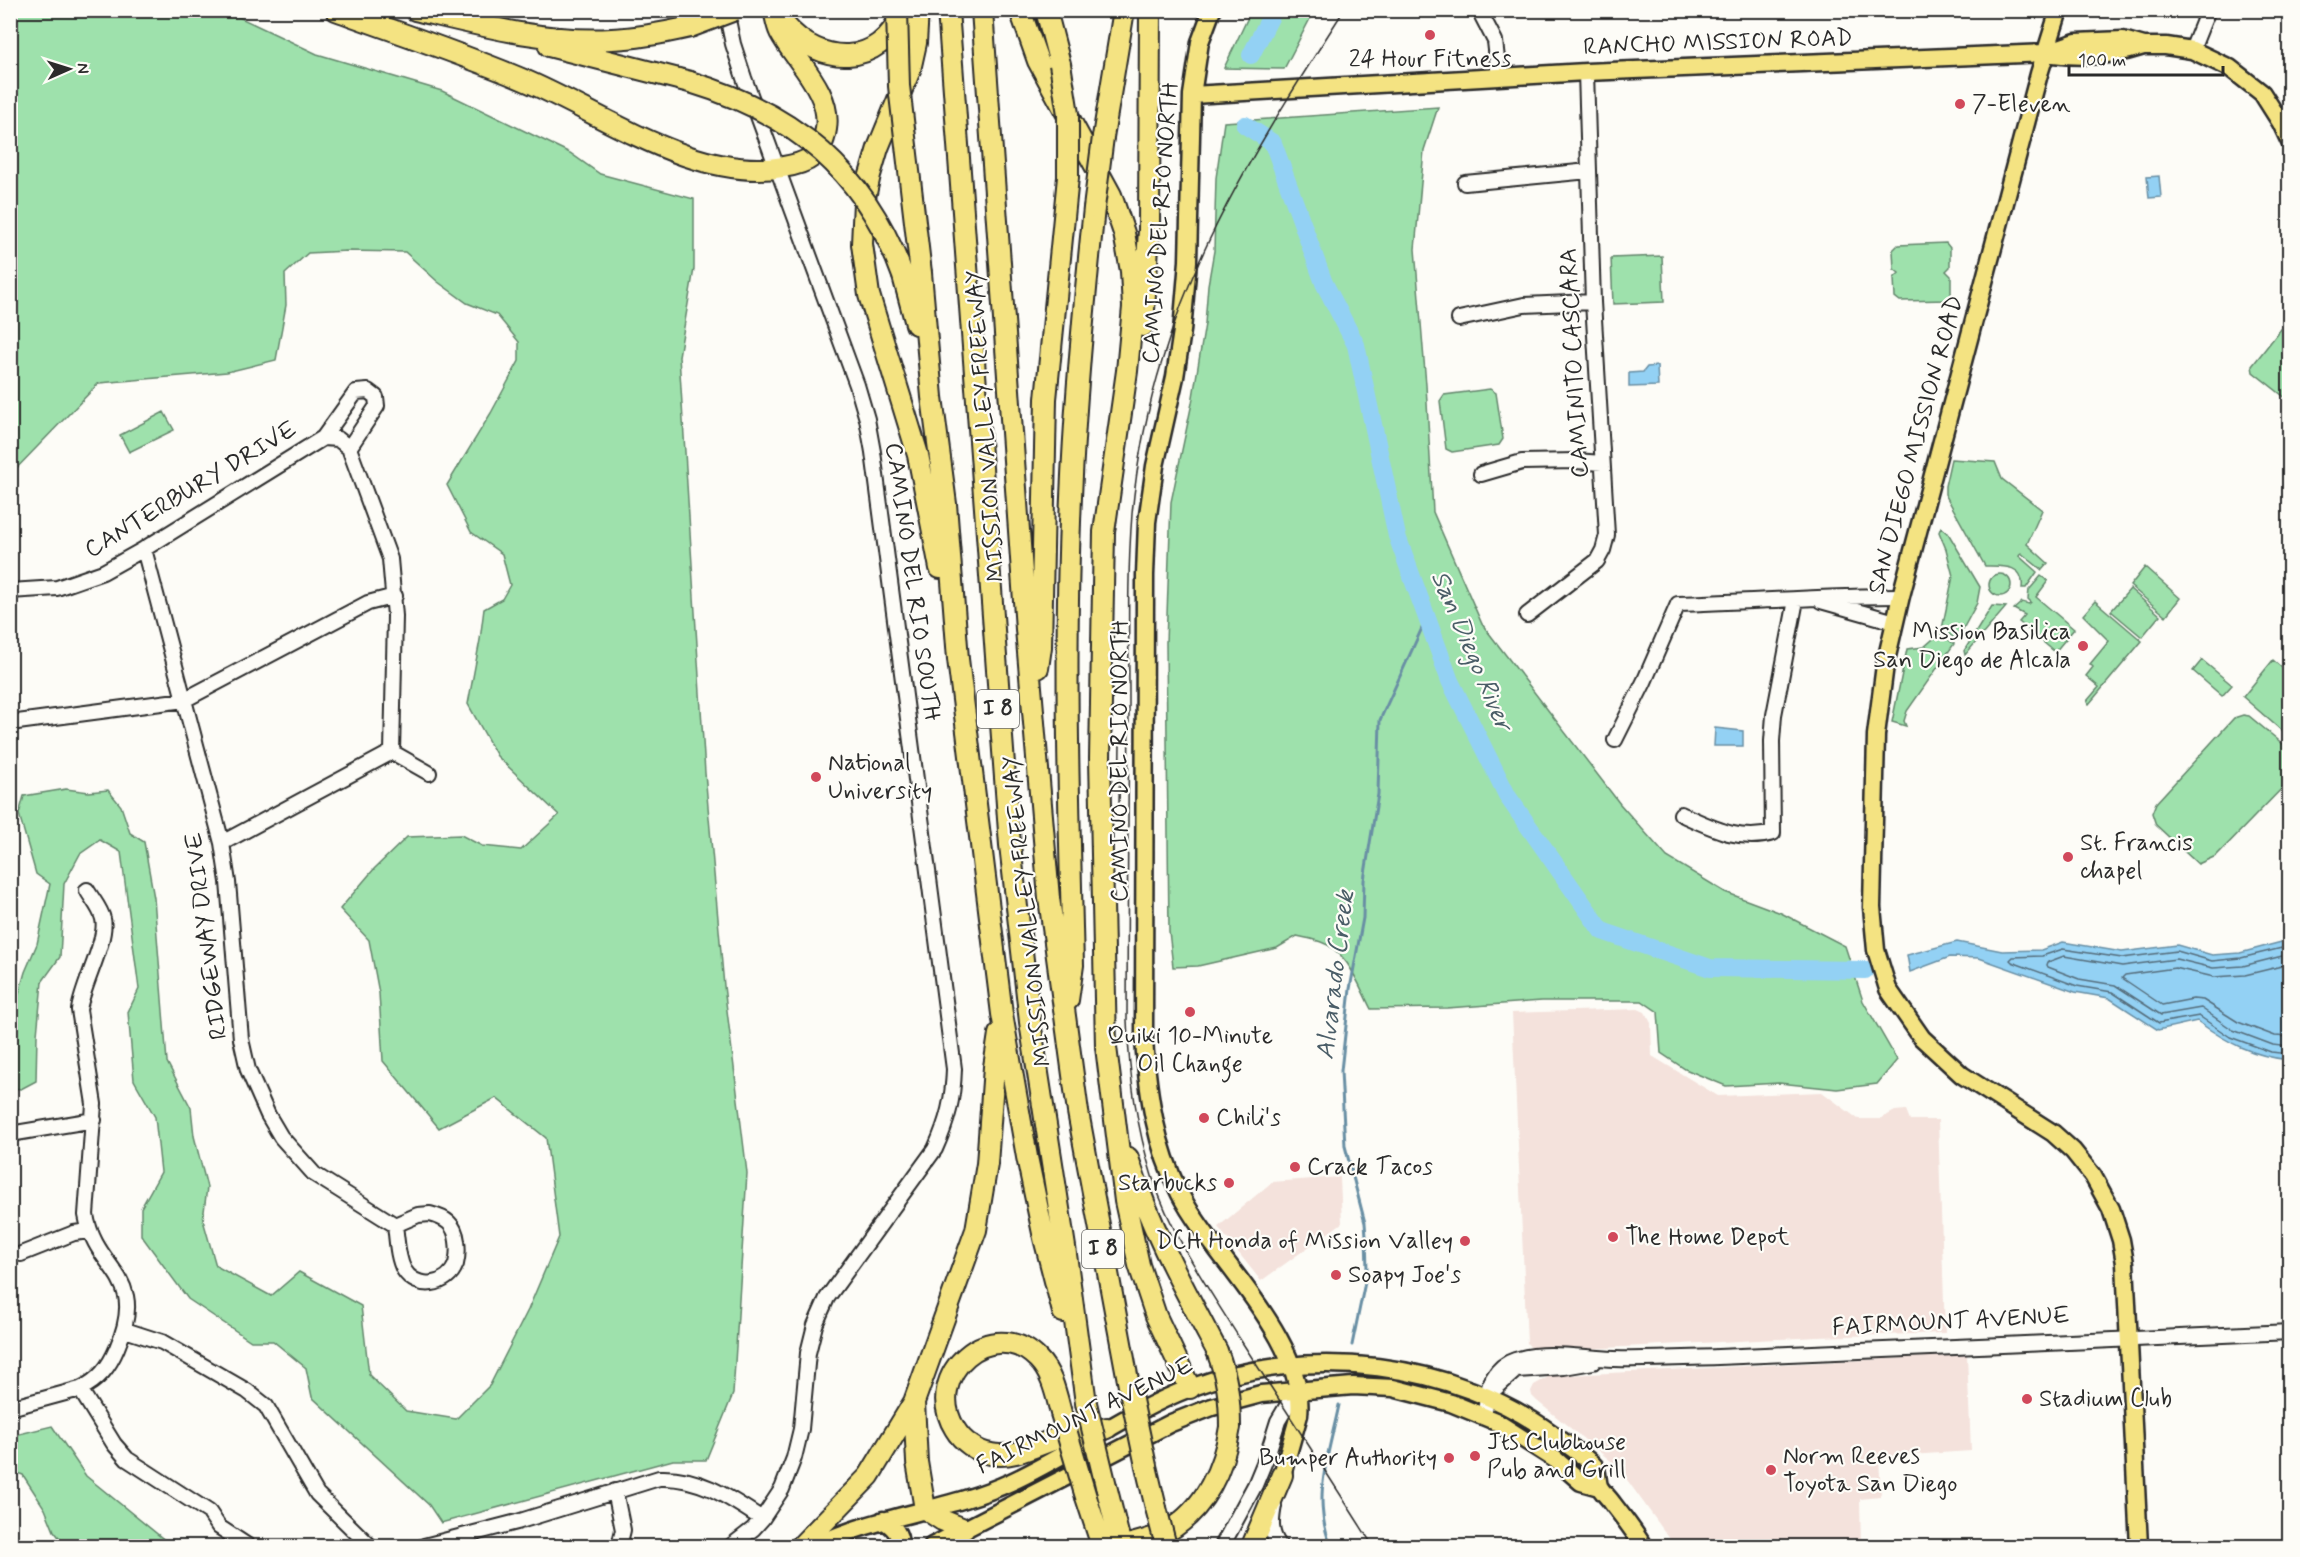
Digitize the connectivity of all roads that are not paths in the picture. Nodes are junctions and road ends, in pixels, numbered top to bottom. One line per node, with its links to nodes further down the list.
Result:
1 (336, 10): 26 (highway)
2 (415, 10): 19 (highway)
3 (726, 10): 26 (street, CAMINO DEL RIO SOUTH)
4 (735, 10): 19 (highway, bridge)
5 (897, 10): 29 (highway, bridge)
6 (902, 10): 18 (highway)
7 (918, 10): 45 (highway)
8 (948, 10): 72 (highway, MISSION VALLEY FREEWAY / I 8)
9 (982, 10): 47 (highway, MISSION VALLEY FREEWAY / I 8)
10 (1020, 10): 37 (highway)
11 (1046, 10): 47 (highway, bridge)
12 (1124, 10): 56 (highway, bridge)
13 (1149, 10): 37 (highway)
14 (1212, 10): 24 (main road, CAMINO DEL RIO NORTH)
15 (1479, 10): 23 (street)
16 (2059, 10): 21 (main road, SAN DIEGO MISSION ROAD)
17 (2208, 10): 20 (street)
18 (774, 11): 26 (highway)
19 (504, 31): 29 (highway, bridge)
20 (2192, 50): 21 (main road, RANCHO MISSION ROAD); 25 (main road, RANCHO MISSION ROAD)
21 (2045, 52): 22 (main road, RANCHO MISSION ROAD); 40 (main road, SAN DIEGO MISSION ROAD)
22 (1586, 72): 23 (main road, RANCHO MISSION ROAD); 27 (street, CAMINITO CASCARA)
23 (1499, 77): 24 (main road, RANCHO MISSION ROAD)
24 (1192, 95): 66 (main road, CAMINO DEL RIO NORTH)
25 (2289, 142)
26 (777, 168): 80 (street, CAMINO DEL RIO SOUTH)
27 (1589, 171): 28 (street); 30 (street, CAMINITO CASCARA)
28 (1465, 183)
29 (912, 274): 45 (highway)
30 (1593, 302): 31 (street); 34 (street, CAMINITO CASCARA)
31 (1459, 319)
32 (323, 438): 33 (street); 33 (street); 36 (street, CANTERBURY DRIVE)
33 (349, 448): 39 (street)
34 (1602, 463): 35 (street); 43 (street, CAMINITO CASCARA)
35 (1481, 474)
36 (144, 549): 38 (street, CANTERBURY DRIVE); 46 (street, RIDGEWAY DRIVE)
37 (1105, 553): 57 (highway)
38 (10, 591)
39 (395, 596): 46 (street); 50 (street)
40 (1901, 596): 41 (street); 44 (main road, SAN DIEGO MISSION ROAD)
41 (1814, 598): 42 (street); 44 (street)
42 (1796, 600): 49 (street); 52 (street)
43 (1527, 615)
44 (1895, 622): 65 (main road, SAN DIEGO MISSION ROAD)
45 (957, 659): 55 (highway)
46 (184, 700): 48 (street); 53 (street, RIDGEWAY DRIVE)
47 (1032, 706): 56 (highway, MISSION VALLEY FREEWAY / I 8)
48 (10, 723)
49 (1615, 740)
50 (392, 752): 51 (street); 53 (street)
51 (429, 773)
52 (1680, 814)
53 (222, 843): 60 (street, RIDGEWAY DRIVE)
54 (87, 890): 58 (street)
55 (1002, 1014): 71 (highway); 72 (highway)
56 (1064, 1026): 95 (highway, MISSION VALLEY FREEWAY / I 8, bridge)
57 (1113, 1109): 67 (highway); 94 (highway, bridge)
58 (94, 1120): 59 (street); 61 (street)
59 (10, 1134)
60 (395, 1225): 60 (street)
61 (89, 1231): 62 (street); 63 (street)
62 (21, 1254)
63 (125, 1330): 68 (street); 86 (street)
64 (2289, 1332): 65 (street, FAIRMOUNT AVENUE)
65 (2128, 1339): 70 (street, FAIRMOUNT AVENUE); 100 (main road, SAN DIEGO MISSION ROAD)
66 (1292, 1367): 67 (main road, FAIRMOUNT AVENUE); 69 (main road, CAMINO DEL RIO NORTH); 70 (main road, FAIRMOUNT AVENUE)
67 (1190, 1388): 75 (main road, FAIRMOUNT AVENUE)
68 (80, 1389): 73 (street); 85 (street)
69 (1297, 1389): 74 (main road, FAIRMOUNT AVENUE); 76 (main road, CAMINO DEL RIO NORTH); 82 (main road, FAIRMOUNT AVENUE); 96 (street)
70 (1486, 1396): 74 (street); 77 (main road)
71 (914, 1402): 79 (highway); 90 (highway)
72 (1086, 1403): 94 (highway, MISSION VALLEY FREEWAY / I 8, bridge)
73 (10, 1408)
74 (1485, 1417): 77 (main road, FAIRMOUNT AVENUE)
75 (1107, 1428): 79 (main road, FAIRMOUNT AVENUE); 83 (highway, bridge)
76 (1282, 1474): 97 (highway); 98 (street)
77 (1599, 1487): 99 (main road)
78 (615, 1491): 80 (street); 84 (street); 88 (street)
79 (925, 1509): 81 (main road, FAIRMOUNT AVENUE); 82 (highway)
80 (762, 1519): 89 (street, CAMINO DEL RIO SOUTH)
81 (883, 1520): 91 (main road, FAIRMOUNT AVENUE); 92 (main road)
82 (964, 1529): 93 (main road, FAIRMOUNT AVENUE)
83 (1099, 1539)
84 (444, 1544): 87 (street)
85 (248, 1546)
86 (370, 1546)
87 (424, 1546)
88 (619, 1546)
89 (731, 1546)
90 (801, 1546)
91 (815, 1546)
92 (900, 1546)
93 (932, 1546)
94 (1123, 1546)
95 (1166, 1546)
96 (1222, 1546)
97 (1251, 1546)
98 (1280, 1546)
99 (1643, 1546)
100 (2139, 1546)

